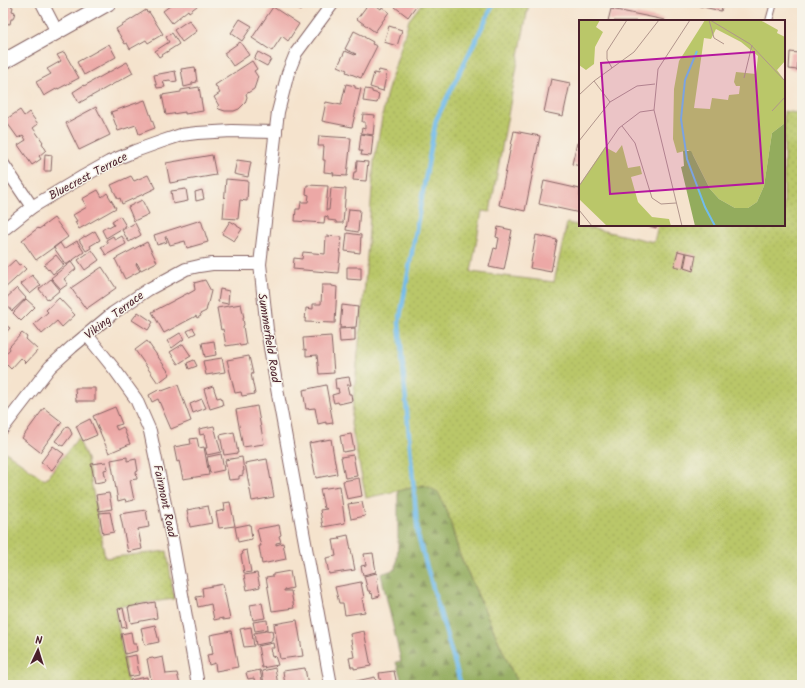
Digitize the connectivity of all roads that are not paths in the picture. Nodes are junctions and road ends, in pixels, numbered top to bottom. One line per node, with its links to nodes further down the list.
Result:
1 (42, 3): 6 (street)
2 (108, 3): 6 (street)
3 (333, 3): 8 (street, Summerfield Road)
4 (774, 3): 5 (lane)
5 (769, 20)
6 (57, 32): 7 (street)
7 (3, 62)
8 (276, 132): 10 (street, Bluecrest Terrace); 12 (street, Summerfield Road)
9 (3, 164): 10 (street)
10 (32, 207): 11 (street, Bluecrest Terrace)
11 (3, 230)
12 (260, 264): 13 (street, Viking Terrace); 16 (street, Summerfield Road)
13 (87, 335): 14 (street, Viking Terrace); 15 (street, Fairmont Road)
14 (3, 428)
15 (198, 685)
16 (331, 685)

